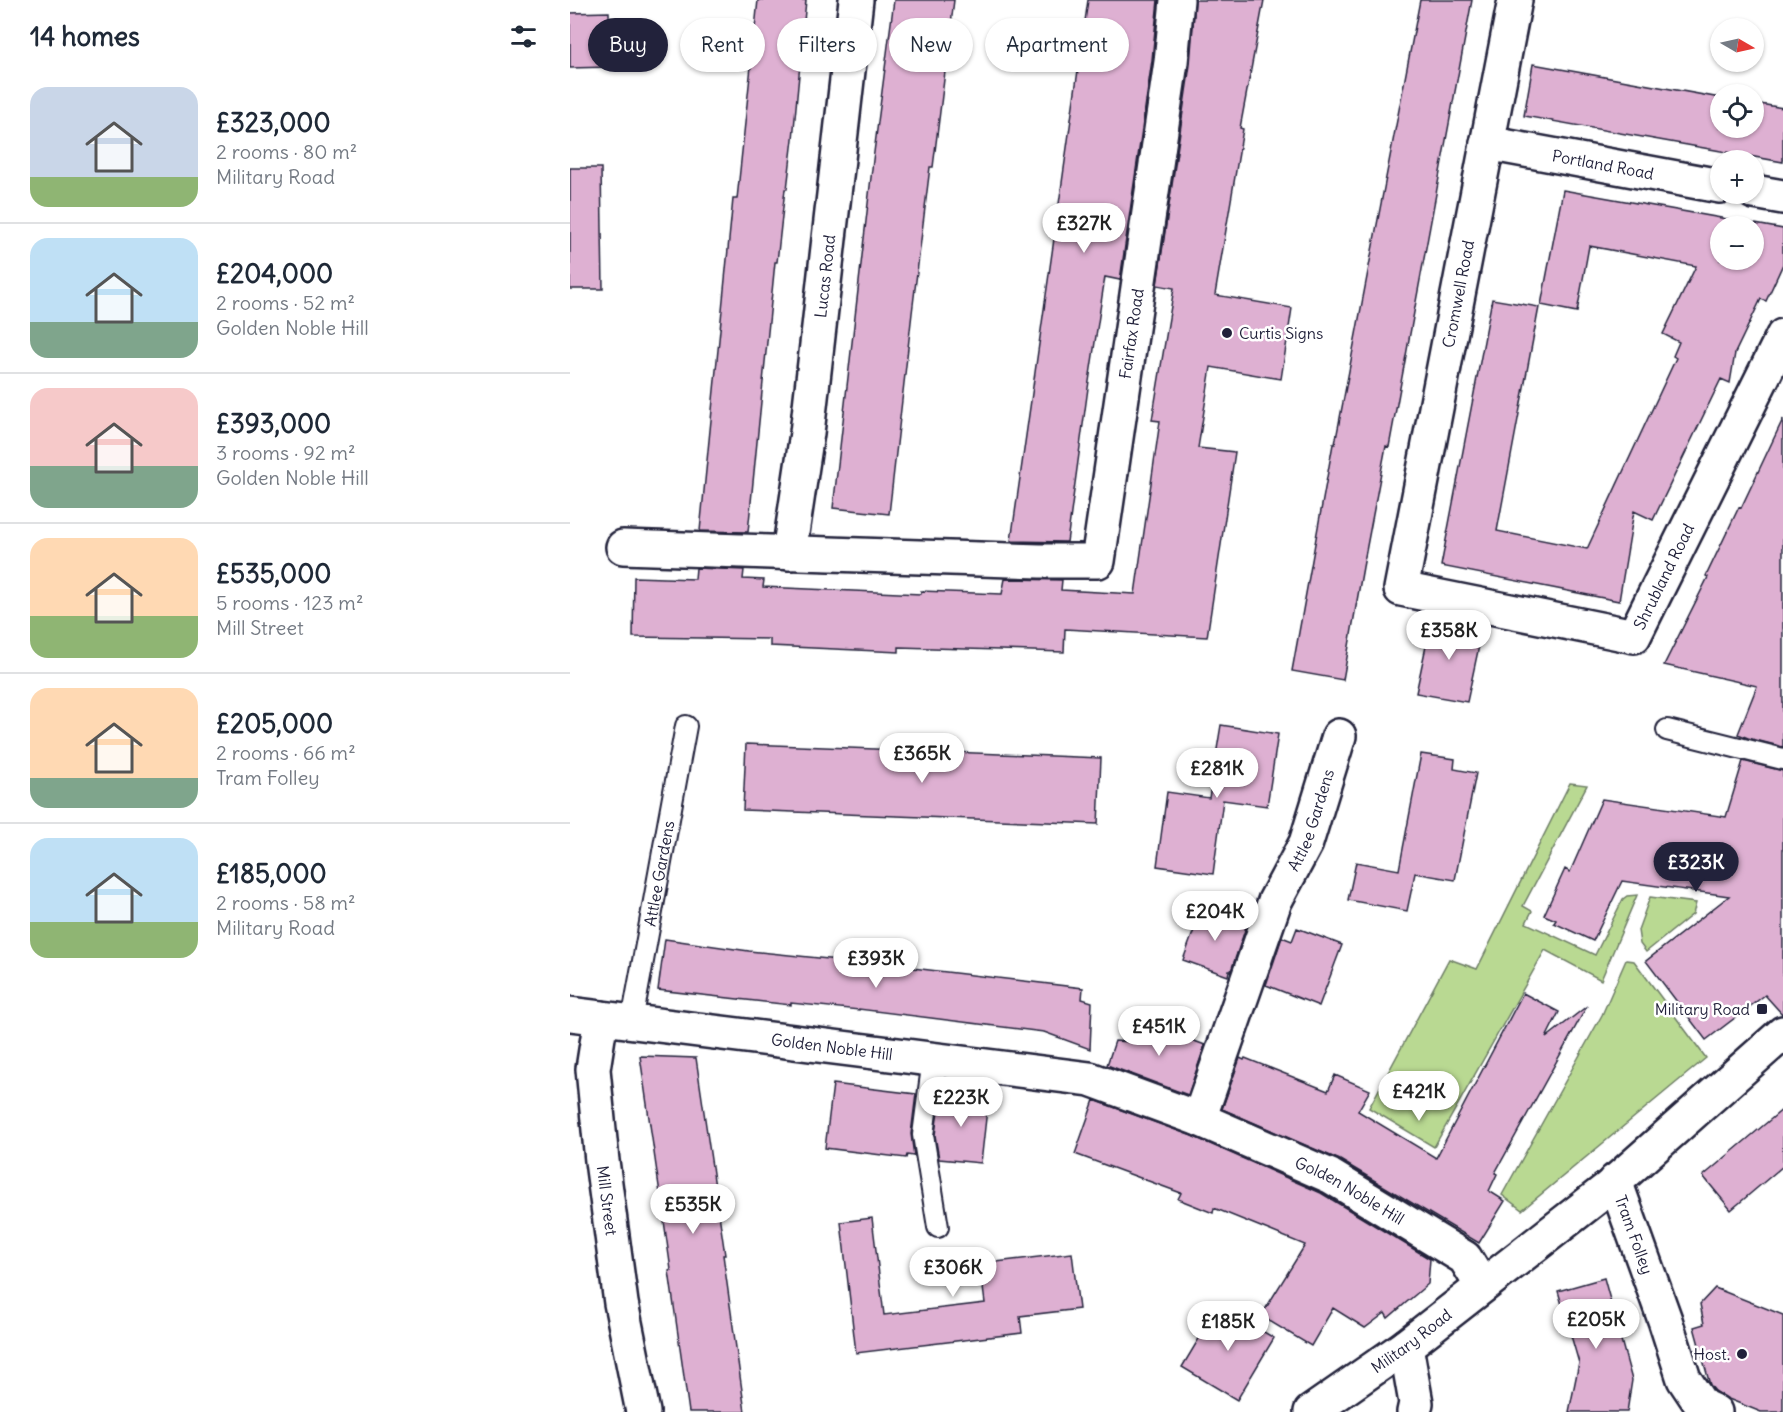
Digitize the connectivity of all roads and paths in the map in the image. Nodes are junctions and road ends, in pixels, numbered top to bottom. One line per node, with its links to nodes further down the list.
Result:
1 (856, 0): 10 (street, Lucas Road)
2 (1177, 0): 10 (street, Fairfax Road)
3 (1515, 0): 4 (street, Cromwell Road)
4 (1487, 143): 5 (street, Portland Road); 11 (street, Cromwell Road)
5 (1710, 184)
6 (1764, 194): 7 (street)
7 (1783, 197)
8 (1783, 336): 11 (street, Shrubland Road)
9 (623, 547): 10 (street)
10 (789, 553)
11 (1401, 589)
12 (686, 726): 16 (lane, Attlee Gardens)
13 (1667, 730): 15 (lane)
14 (1339, 736): 19 (street, Attlee Gardens)
15 (1783, 759)
16 (601, 1018): 18 (street, Golden Noble Hill); 24 (street, Mill Street)
17 (1783, 1033): 20 (street, Military Road)
18 (933, 1059): 19 (street, Golden Noble Hill); 21 (lane)
19 (1199, 1119): 22 (street, Golden Noble Hill)
20 (1615, 1181): 22 (street, Military Road); 27 (street, Tram Folley)
21 (938, 1227)
22 (1482, 1286): 23 (street, Military Road)
23 (1406, 1346): 25 (street, Military Road); 26 (street)
24 (643, 1412)
25 (1311, 1412)
26 (1414, 1412)
27 (1715, 1412)

